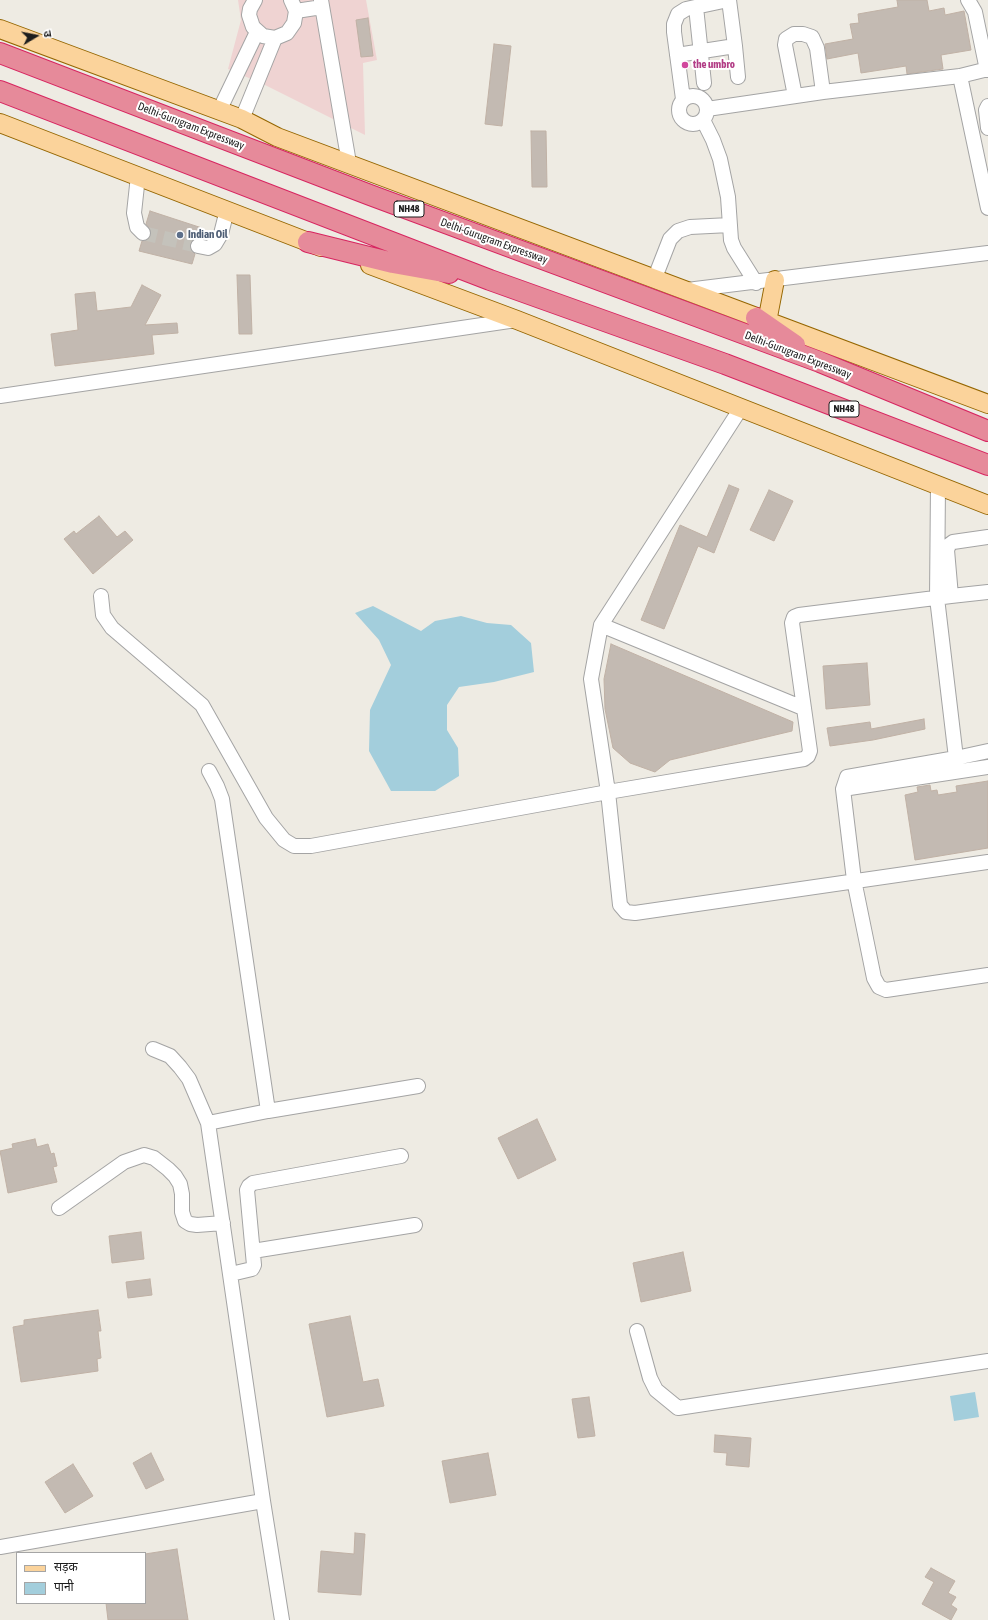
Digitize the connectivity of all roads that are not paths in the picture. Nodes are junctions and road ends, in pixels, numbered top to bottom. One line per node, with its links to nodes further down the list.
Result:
1 (255, 0): 8 (street)
2 (729, 0): 6 (street); 10 (street)
3 (968, 0): 14 (street)
4 (322, 3): 5 (street); 28 (street)
5 (293, 5): 9 (street)
6 (696, 7): 11 (street); 13 (street)
7 (0, 29): 23 (main road)
8 (257, 32): 9 (street); 23 (street)
9 (275, 38): 25 (street)
10 (735, 46): 11 (street); 16 (street)
11 (702, 51): 13 (street); 17 (street)
12 (0, 53): 44 (highway, Delhi-Gurugram Expressway / NH48)
13 (677, 55): 21 (street)
14 (988, 70): 15 (street)
15 (960, 76): 19 (street); 30 (street)
16 (738, 78)
17 (704, 83)
18 (0, 91): 37 (highway, NH48)
19 (823, 92): 20 (street); 20 (street)
20 (795, 96): 24 (street)
21 (683, 99): 24 (street); 24 (street)
22 (988, 106): 27 (street)
23 (219, 111): 25 (main road)
24 (705, 114): 32 (street)
25 (242, 119): 28 (main road)
26 (0, 123): 29 (main road)
27 (988, 128)
28 (349, 163): 38 (main road)
29 (138, 176): 31 (main road); 33 (street)
30 (988, 208)
31 (227, 210): 34 (main road); 35 (street)
32 (730, 225): 38 (street); 40 (street)
33 (144, 233)
34 (308, 242): 37 (highway); 42 (main road)
35 (198, 246)
36 (988, 252): 39 (street)
37 (490, 280): 49 (highway, NH48)
38 (654, 280): 41 (main road)
39 (775, 280): 40 (street); 43 (main road)
40 (756, 282): 41 (street)
41 (683, 291): 43 (main road)
42 (517, 320): 45 (street); 47 (main road)
43 (762, 320): 44 (highway); 46 (main road)
44 (820, 362): 48 (highway, Delhi-Gurugram Expressway / NH48)
45 (0, 396)
46 (988, 404)
47 (741, 408): 50 (main road); 56 (street)
48 (988, 431)
49 (988, 465)
50 (938, 485): 51 (main road); 55 (street)
51 (988, 505)
52 (988, 537): 55 (street)
53 (988, 592): 55 (street)
54 (101, 596): 63 (street)
55 (944, 597): 57 (street); 59 (street)
56 (601, 625): 57 (street); 63 (street)
57 (803, 708): 63 (street)
58 (988, 751): 59 (street)
59 (956, 758): 62 (street)
60 (988, 766): 62 (street)
61 (209, 771): 69 (street)
62 (843, 789): 65 (street)
63 (608, 792): 65 (street)
64 (988, 862): 65 (street)
65 (854, 880): 66 (street)
66 (988, 975)
67 (153, 1049): 70 (street)
68 (418, 1086): 69 (street)
69 (268, 1111): 70 (street)
70 (208, 1123): 73 (street)
71 (401, 1156): 75 (street)
72 (59, 1208): 73 (street)
73 (223, 1223): 76 (street)
74 (415, 1225): 75 (street)
75 (253, 1251): 76 (street)
76 (231, 1274): 79 (street)
77 (636, 1331): 78 (street)
78 (988, 1361)
79 (263, 1501): 80 (street); 81 (street)
80 (0, 1547)
81 (282, 1620)

